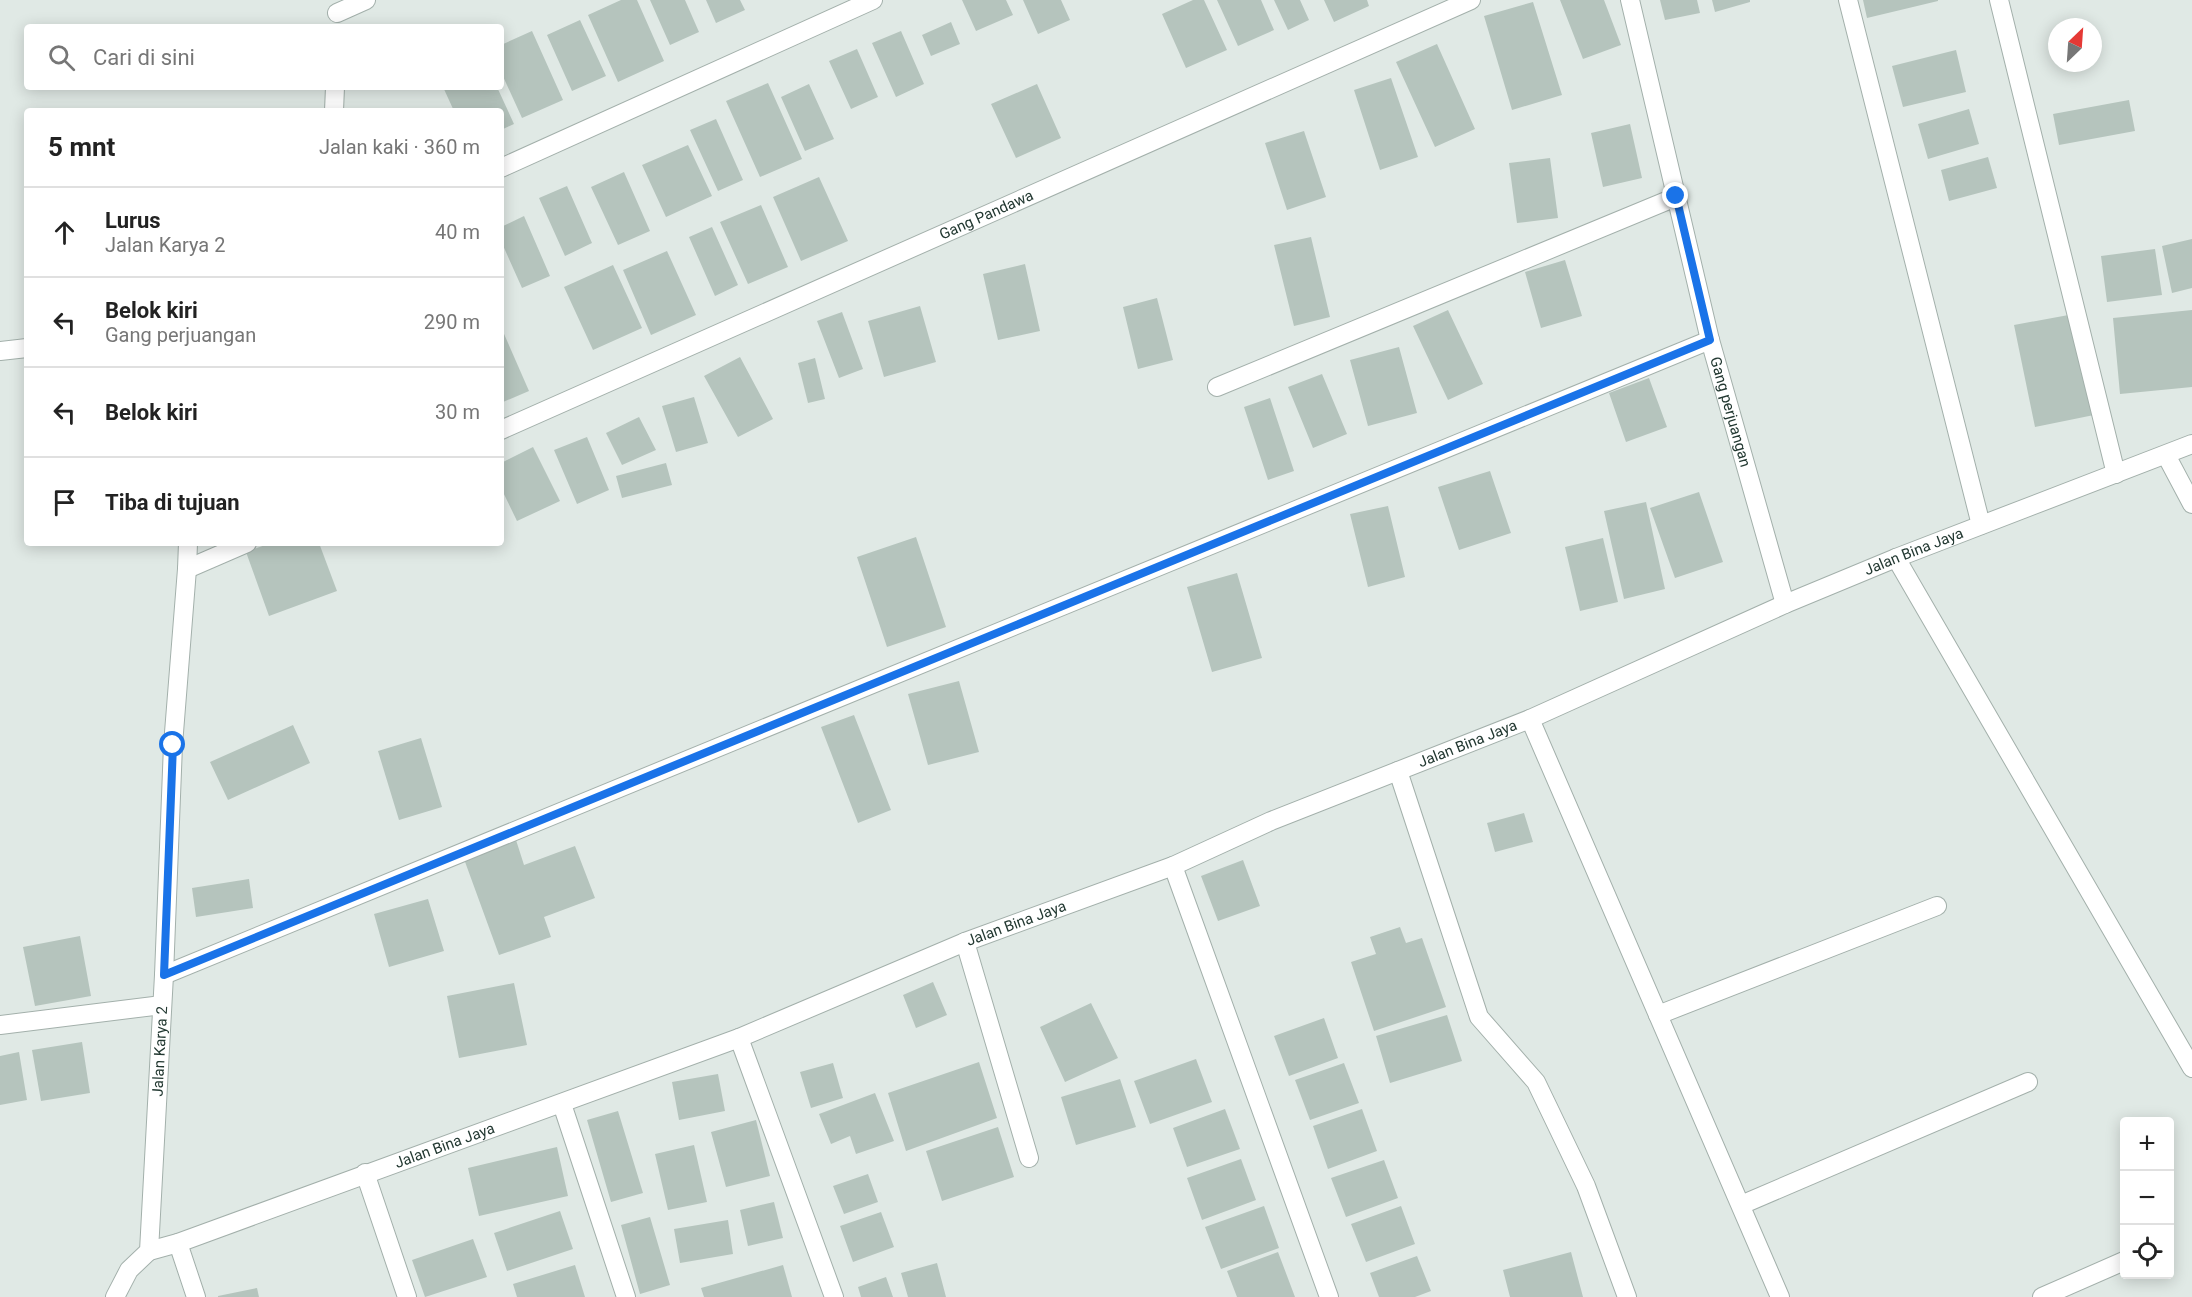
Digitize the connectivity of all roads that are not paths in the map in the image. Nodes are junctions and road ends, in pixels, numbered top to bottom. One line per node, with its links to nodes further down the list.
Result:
1 (366, 0): 7 (street)
2 (873, 0): 10 (street)
3 (1471, 0): 16 (street, Gang Pandawa)
4 (1630, 0): 11 (street)
5 (1848, 0): 21 (street)
6 (1999, 0): 19 (street)
7 (337, 13)
8 (335, 90): 9 (street)
9 (334, 108)
10 (504, 167)
11 (1676, 196): 12 (street); 15 (street)
12 (1710, 340): 26 (street, Gang perjuangan); 32 (street, Gang perjuangan)
13 (24, 348): 14 (street)
14 (0, 351)
15 (1217, 387)
16 (504, 429)
17 (2192, 444): 18 (street, Jalan Bina Jaya)
18 (2166, 455): 19 (street, Jalan Bina Jaya); 20 (street)
19 (2115, 474): 21 (street, Jalan Bina Jaya)
20 (2192, 504)
21 (1981, 525): 24 (street, Jalan Bina Jaya)
22 (188, 546): 25 (street, Jalan Karya 2)
23 (240, 546): 25 (street)
24 (1896, 558): 26 (street, Jalan Bina Jaya); 37 (street)
25 (188, 569): 32 (street, Jalan Karya 2)
26 (1785, 604): 27 (street, Jalan Bina Jaya)
27 (1530, 719): 28 (street, Jalan Bina Jaya); 34 (street)
28 (1398, 771): 29 (street, Jalan Bina Jaya); 52 (street)
29 (1173, 866): 31 (street, Jalan Bina Jaya); 51 (street)
30 (1937, 906): 34 (street)
31 (965, 942): 36 (street, Jalan Bina Jaya); 40 (street)
32 (164, 975): 33 (street, Jalan Karya 2)
33 (162, 1005): 35 (street); 44 (street, Jalan Karya 2)
34 (1658, 1015): 42 (street)
35 (0, 1025)
36 (740, 1038): 39 (street, Jalan Bina Jaya); 50 (street)
37 (2192, 1068)
38 (2028, 1082): 42 (street)
39 (562, 1104): 41 (street, Jalan Bina Jaya); 49 (street)
40 (1029, 1158)
41 (365, 1173): 43 (street, Jalan Bina Jaya); 48 (street)
42 (1740, 1205): 53 (street)
43 (178, 1243): 44 (street, Jalan Bina Jaya); 47 (street)
44 (149, 1251): 46 (street)
45 (2120, 1263): 54 (street)
46 (115, 1297)
47 (196, 1297)
48 (408, 1297)
49 (626, 1297)
50 (834, 1297)
51 (1329, 1297)
52 (1627, 1297)
53 (1780, 1297)
54 (2042, 1297)

